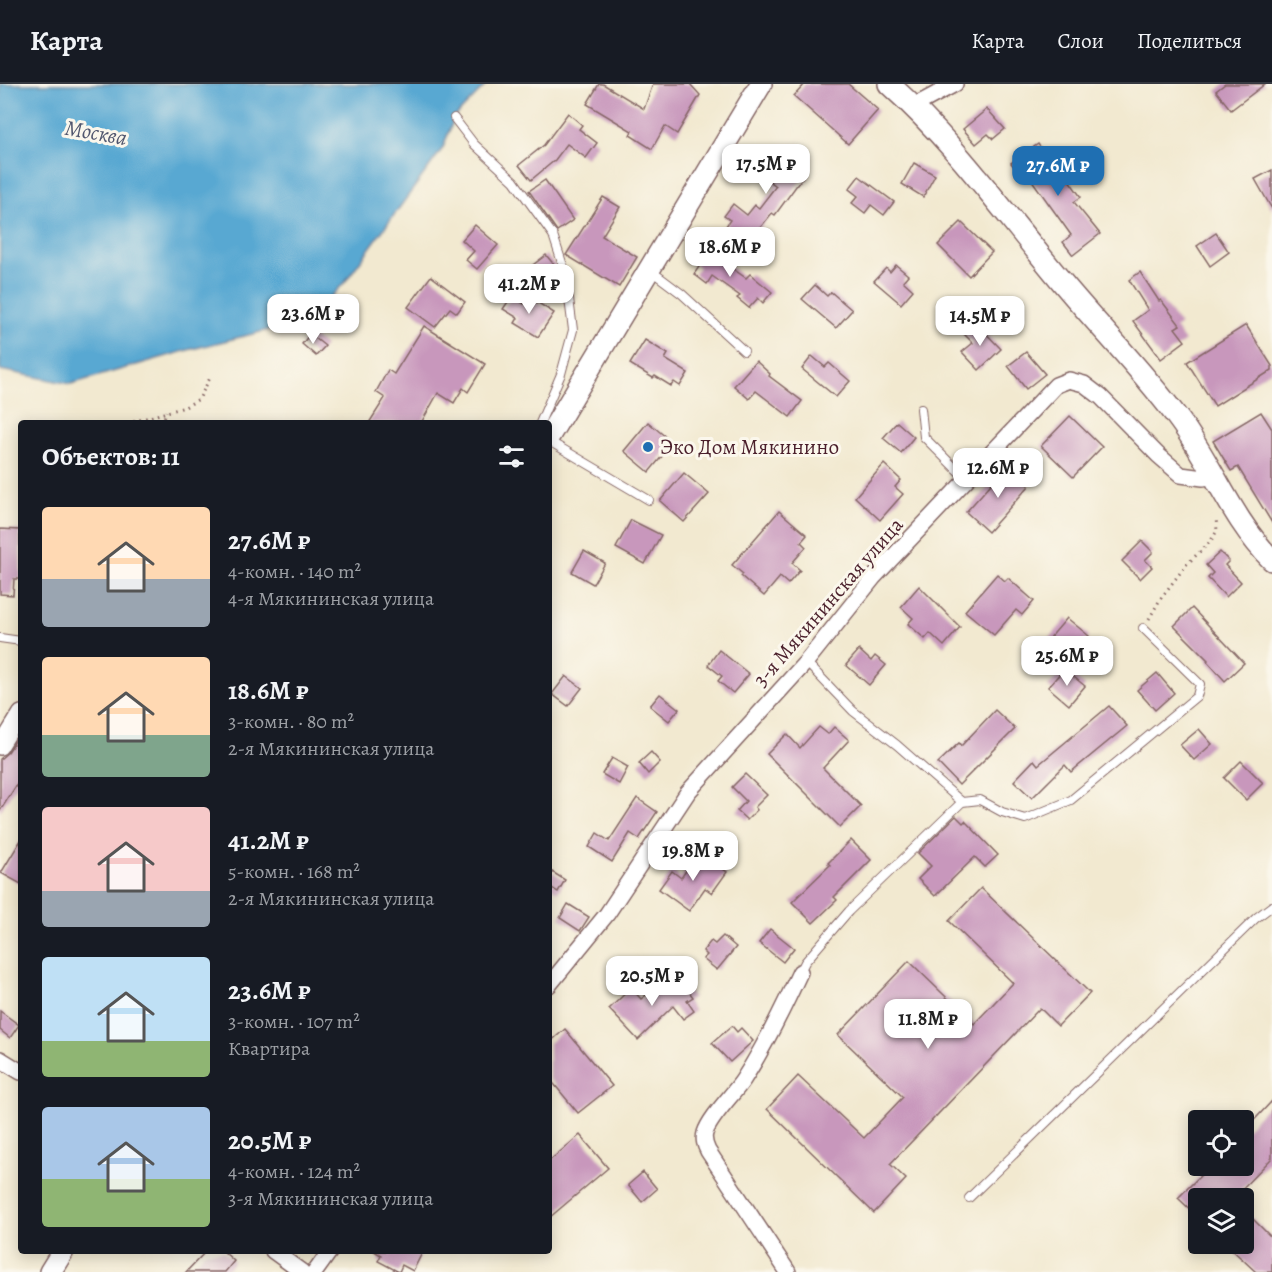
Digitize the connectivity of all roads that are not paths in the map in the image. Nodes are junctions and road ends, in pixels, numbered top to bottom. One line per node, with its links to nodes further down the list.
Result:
1 (761, 84): 6 (street)
2 (889, 84): 4 (street)
3 (955, 84): 4 (street)
4 (914, 106): 13 (street)
5 (454, 118): 9 (lane)
6 (648, 269): 7 (lane); 10 (street)
7 (744, 351)
8 (921, 410): 12 (lane)
9 (541, 420)
10 (552, 431)
11 (552, 443): 14 (lane)
12 (966, 478): 13 (street, 3-я Мякининская улица); 19 (street, 3-я Мякининская улица)
13 (1218, 483): 15 (street)
14 (649, 500)
15 (1272, 560)
16 (1143, 628): 22 (lane)
17 (0, 638): 18 (lane)
18 (18, 641)
19 (806, 662): 22 (lane); 25 (street, 3-я Мякининская улица)
20 (18, 718): 21 (street)
21 (0, 747)
22 (962, 802): 24 (lane)
23 (1272, 906): 28 (lane)
24 (800, 972): 35 (street)
25 (552, 981)
26 (0, 1059): 27 (street)
27 (18, 1070)
28 (969, 1198)
29 (61, 1254): 32 (street)
30 (277, 1254): 33 (street)
31 (328, 1254): 34 (street)
32 (50, 1272)
33 (302, 1272)
34 (315, 1272)
35 (788, 1272)

